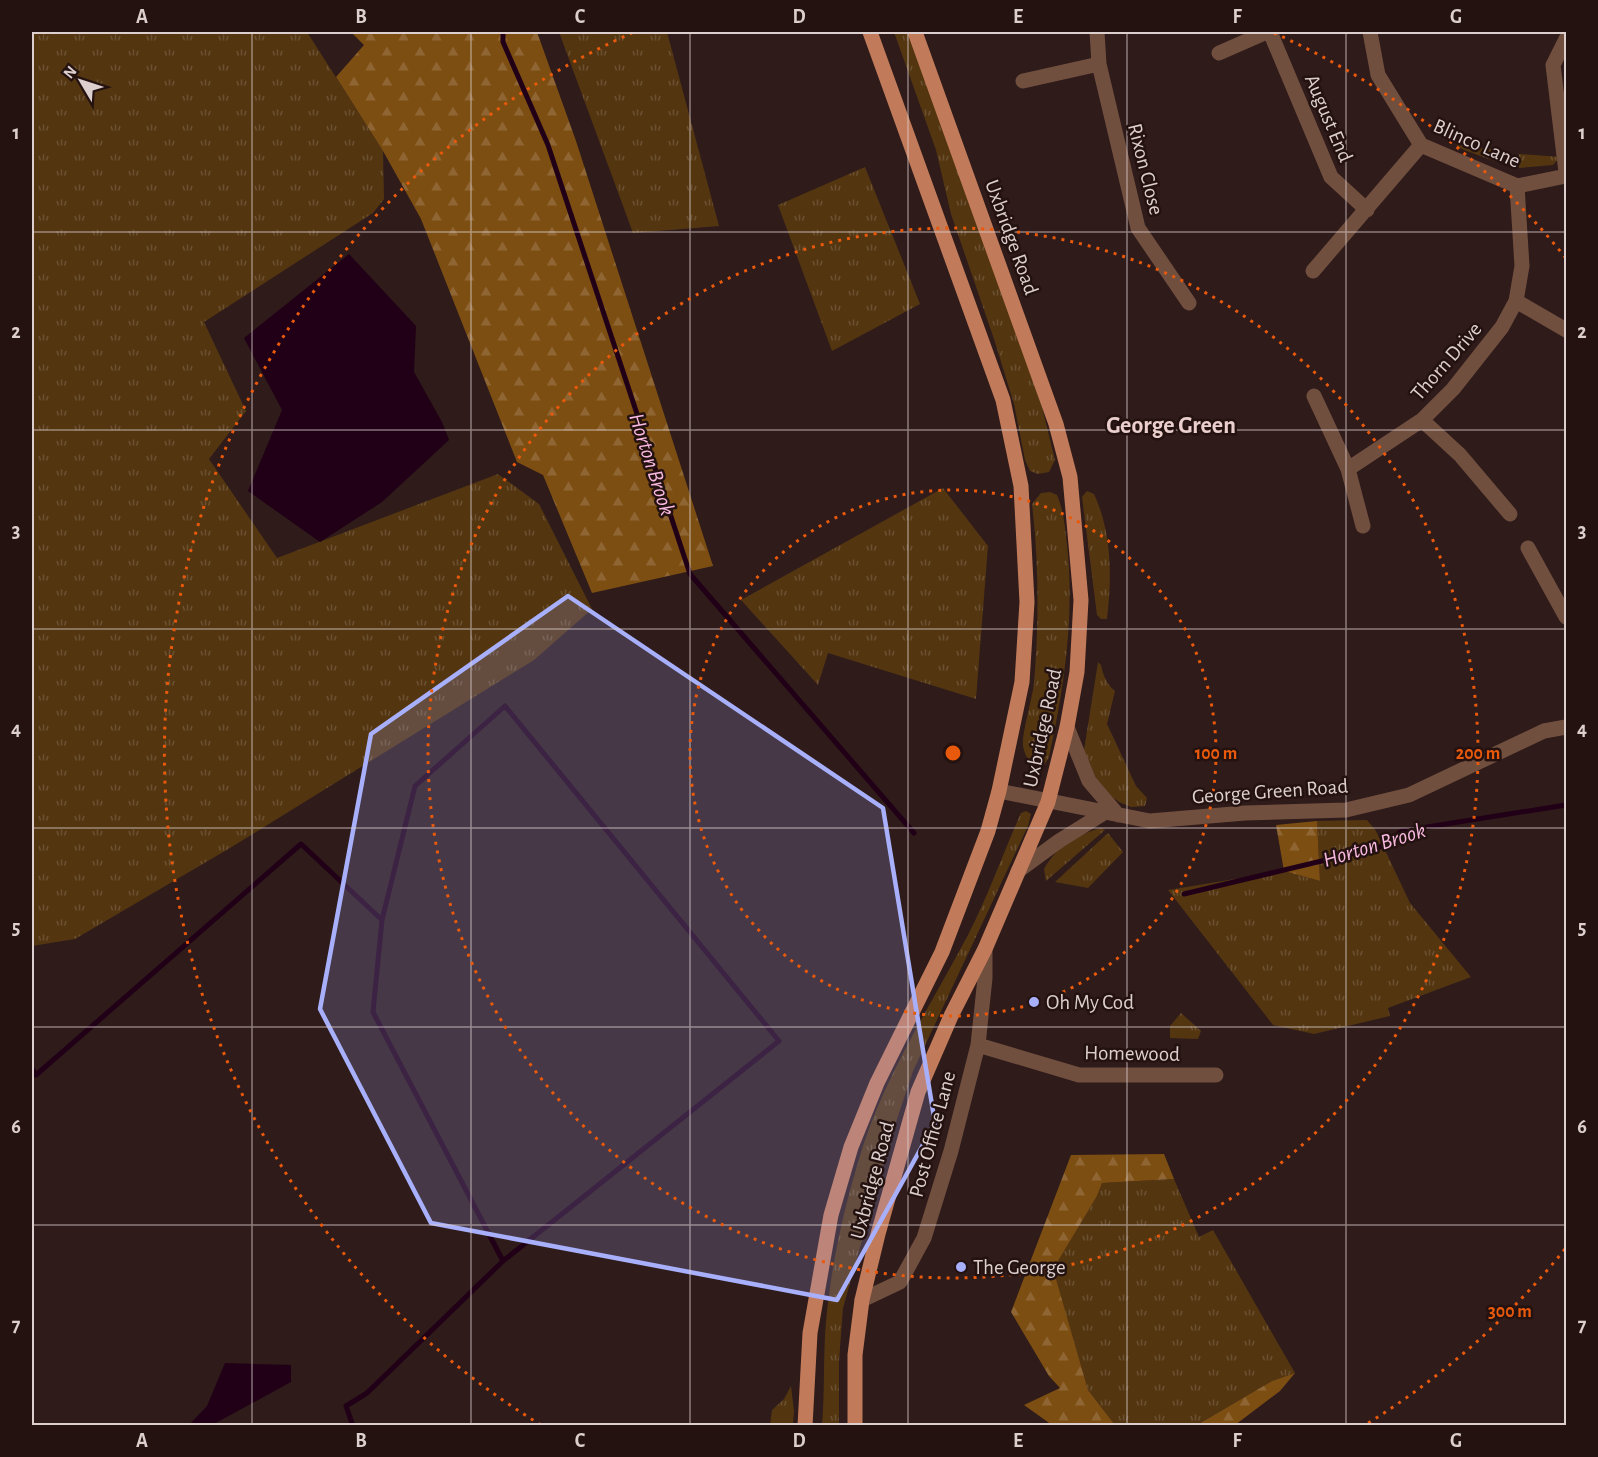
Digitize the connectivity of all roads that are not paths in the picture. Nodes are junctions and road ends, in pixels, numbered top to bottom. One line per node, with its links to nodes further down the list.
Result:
1 (870, 32): 27 (main road, Uxbridge Road)
2 (915, 32): 26 (main road, Uxbridge Road)
3 (1097, 32): 8 (street, Rixon Close)
4 (1268, 32): 7 (street, August End); 13 (street, August End)
5 (1370, 32): 10 (street, Blinco Lane)
6 (1566, 39): 11 (street)
7 (1220, 53)
8 (1100, 64): 9 (street); 16 (street, Rixon Close)
9 (1023, 81)
10 (1421, 145): 12 (street, Blinco Lane); 13 (street)
11 (1566, 174): 12 (street, Blinco Lane)
12 (1517, 186): 15 (street, Thorn Drive)
13 (1367, 210): 14 (street)
14 (1313, 272)
15 (1516, 301): 17 (street); 19 (street, Thorn Drive)
16 (1189, 303)
17 (1566, 330)
18 (1314, 396): 20 (street)
19 (1422, 420): 20 (street, Thorn Drive); 21 (street)
20 (1348, 469): 22 (street)
21 (1510, 514)
22 (1363, 526)
23 (1528, 548): 24 (street)
24 (1566, 617)
25 (1566, 727): 29 (street, George Green Road)
26 (1067, 728): 28 (main road, Uxbridge Road); 29 (street)
27 (999, 791): 28 (street, George Green Road); 35 (main road, Uxbridge Road)
28 (1048, 802): 29 (street, George Green Road); 30 (main road, Uxbridge Road)
29 (1111, 814): 30 (street)
30 (1018, 871): 31 (main road, Uxbridge Road)
31 (985, 948): 32 (street, Post Office Lane); 34 (main road, Uxbridge Road)
32 (978, 1045): 33 (street, Homewood); 34 (street, Post Office Lane)
33 (1216, 1075)
34 (862, 1300): 36 (main road, Uxbridge Road)
35 (805, 1425)
36 (855, 1425)

